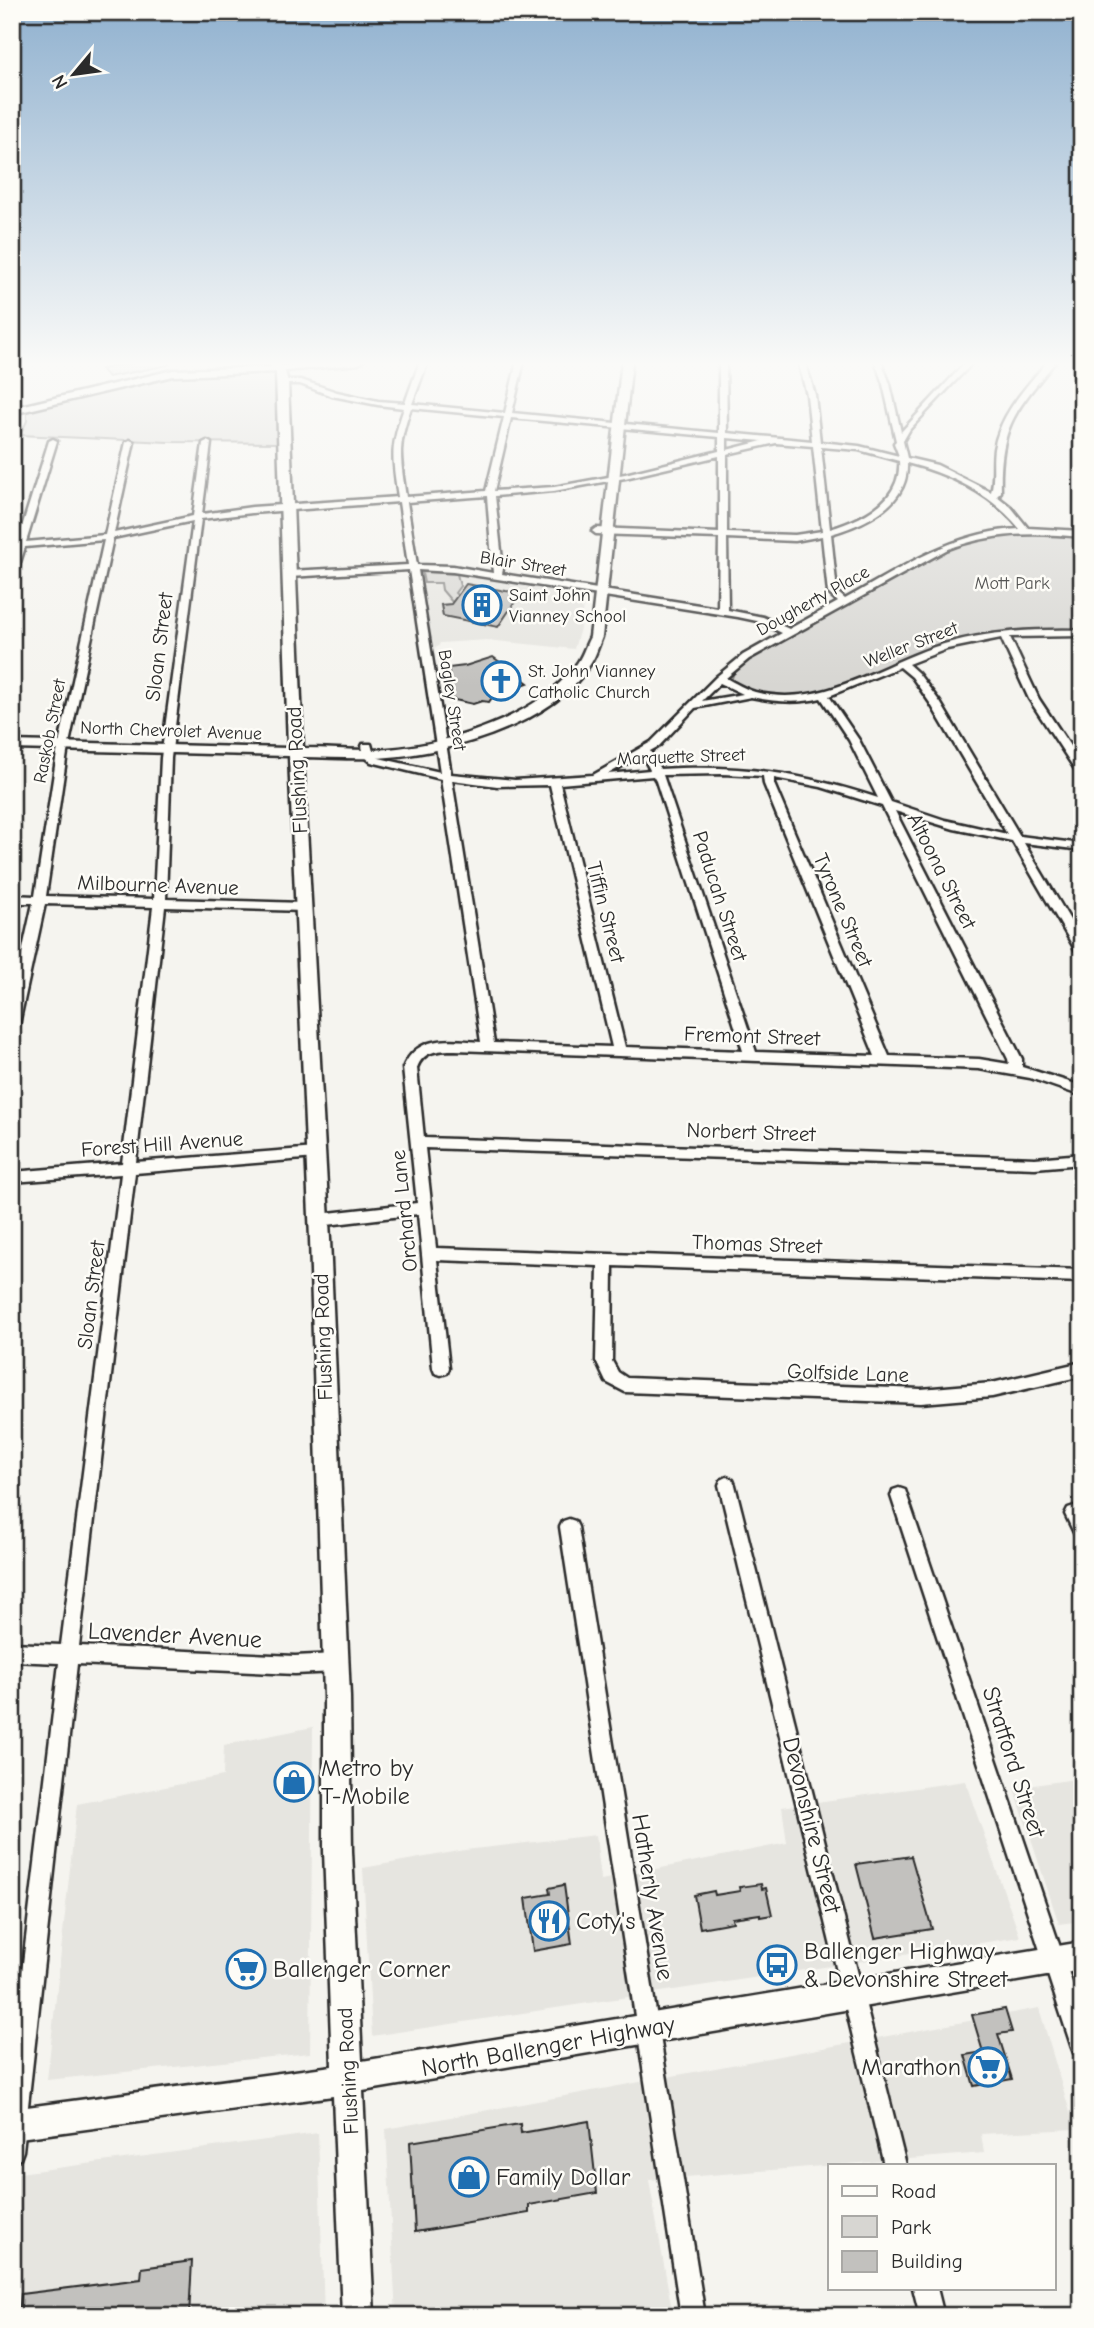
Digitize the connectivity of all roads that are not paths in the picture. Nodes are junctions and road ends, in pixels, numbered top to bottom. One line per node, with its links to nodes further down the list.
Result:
1 (43, 470): 26 (street)
2 (124, 470): 25 (street, Raskob Street)
3 (203, 470): 19 (street, Sloan Street)
4 (285, 470): 18 (main road, Flushing Road)
5 (399, 470): 17 (street, Bagley Street)
6 (496, 470): 15 (street)
7 (609, 470): 14 (main road, North Chevrolet Avenue)
8 (653, 470): 14 (street)
9 (724, 470): 24 (street)
10 (819, 470): 22 (street)
11 (902, 470): 22 (street)
12 (939, 470): 16 (street)
13 (997, 470): 16 (street)
14 (608, 480): 15 (street); 21 (main road, North Chevrolet Avenue)
15 (491, 494): 17 (street); 30 (street)
16 (992, 496): 20 (street)
17 (402, 500): 18 (street); 27 (street, Bagley Street)
18 (287, 507): 19 (street); 28 (main road, Flushing Road)
19 (197, 518): 25 (street); 46 (street, Sloan Street)
20 (1026, 531): 23 (street, Dougherty Place); 32 (street, Dougherty Place)
21 (602, 532): 24 (street); 31 (main road, North Chevrolet Avenue)
22 (827, 533): 24 (street); 32 (street)
23 (1082, 534)
24 (725, 536): 33 (street)
25 (109, 537): 26 (street); 44 (street, Raskob Street)
26 (17, 545): 29 (street)
27 (413, 567): 28 (street, Blair Street); 30 (street, Blair Street); 43 (street, Bagley Street)
28 (289, 574): 47 (main road, Flushing Road)
29 (12, 575)
30 (497, 576): 31 (street, Blair Street)
31 (595, 591): 33 (street, Blair Street); 43 (main road, North Chevrolet Avenue)
32 (844, 603): 34 (street, Dougherty Place)
33 (723, 611): 34 (street, Blair Street)
34 (789, 633): 38 (street, Dougherty Place)
35 (1082, 633): 36 (street, Weller Street)
36 (1004, 635): 37 (street, Weller Street); 51 (street)
37 (902, 664): 39 (street, Weller Street); 57 (street)
38 (719, 679): 40 (street, Weller Street); 41 (street, Dougherty Place)
39 (824, 695): 40 (street, Weller Street); 56 (street, Altoona Street)
40 (755, 696): 41 (street, Weller Street)
41 (693, 705): 49 (street, Dougherty Place)
42 (12, 738): 44 (main road, North Chevrolet Avenue)
43 (440, 740): 48 (main road, North Chevrolet Avenue); 53 (street, Bagley Street)
44 (64, 743): 45 (main road, North Chevrolet Avenue); 46 (main road, North Chevrolet Avenue); 60 (street, Raskob Street)
45 (12, 745)
46 (167, 746): 47 (street, North Chevrolet Avenue); 61 (street, Sloan Street)
47 (296, 750): 48 (main road, North Chevrolet Avenue); 62 (main road, Flushing Road)
48 (368, 750): 53 (street, Marquette Street)
49 (645, 751): 50 (street, Paducah Street); 54 (street, Dougherty Place)
50 (658, 772): 52 (street, Marquette Street); 54 (street, Marquette Street); 68 (street, Paducah Street)
51 (1082, 772)
52 (768, 773): 56 (street, Marquette Street); 69 (street, Tyrone Street)
53 (446, 776): 55 (street, Marquette Street); 65 (street, Bagley Street)
54 (598, 777): 55 (street, Marquette Street)
55 (554, 781): 67 (street, Tiffin Street)
56 (886, 803): 57 (street, Marquette Street); 70 (street, Altoona Street)
57 (1015, 839): 58 (street, Marquette Street); 63 (street)
58 (1082, 847)
59 (12, 899): 60 (street, Milbourne Avenue)
60 (40, 900): 61 (street, Milbourne Avenue); 64 (street, Raskob Street)
61 (160, 904): 62 (street, Milbourne Avenue); 75 (street, Sloan Street)
62 (303, 907): 73 (main road, Flushing Road)
63 (1082, 951)
64 (12, 1029)
65 (488, 1048): 66 (street, Fremont Street); 67 (street, Fremont Street)
66 (418, 1052): 72 (street, Orchard Lane)
67 (620, 1052): 68 (street, Fremont Street)
68 (751, 1057): 69 (street, Fremont Street)
69 (884, 1061): 70 (street, Fremont Street)
70 (1016, 1069): 71 (street, Fremont Street)
71 (1082, 1091)
72 (418, 1143): 74 (street, Norbert Street); 77 (street, Orchard Lane)
73 (316, 1153): 75 (street, Forest Hill Avenue); 78 (main road, Flushing Road)
74 (1082, 1159)
75 (128, 1168): 76 (street, Forest Hill Avenue); 90 (street, Sloan Street)
76 (12, 1177)
77 (425, 1208): 78 (street); 79 (street, Orchard Lane)
78 (319, 1220): 91 (main road, Flushing Road)
79 (430, 1254): 80 (street, Thomas Street); 82 (street, Orchard Lane)
80 (606, 1259): 81 (street, Thomas Street); 83 (street, Golfside Lane)
81 (1082, 1276)
82 (441, 1368)
83 (1082, 1369)
84 (727, 1485): 93 (street, Devonshire Street)
85 (898, 1496): 92 (street, Stratford Street)
86 (1074, 1514): 88 (street)
87 (569, 1527): 94 (street, Hatherly Avenue)
88 (1082, 1531)
89 (12, 1652): 90 (street, Lavender Avenue)
90 (69, 1655): 91 (street, Lavender Avenue); 97 (street, Sloan Street)
91 (335, 1663): 96 (main road, Flushing Road)
92 (1068, 1959): 93 (main road, North Ballenger Highway); 95 (street, Stratford Street)
93 (853, 1995): 94 (main road, North Ballenger Highway); 98 (street, Devonshire Street)
94 (648, 2030): 96 (main road, North Ballenger Highway); 101 (street, Hatherly Avenue)
95 (1082, 2045)
96 (348, 2079): 97 (main road, North Ballenger Highway); 100 (main road, Flushing Road)
97 (13, 2133)
98 (895, 2164)
99 (926, 2290): 102 (street)
100 (358, 2316)
101 (693, 2316)
102 (932, 2316)

